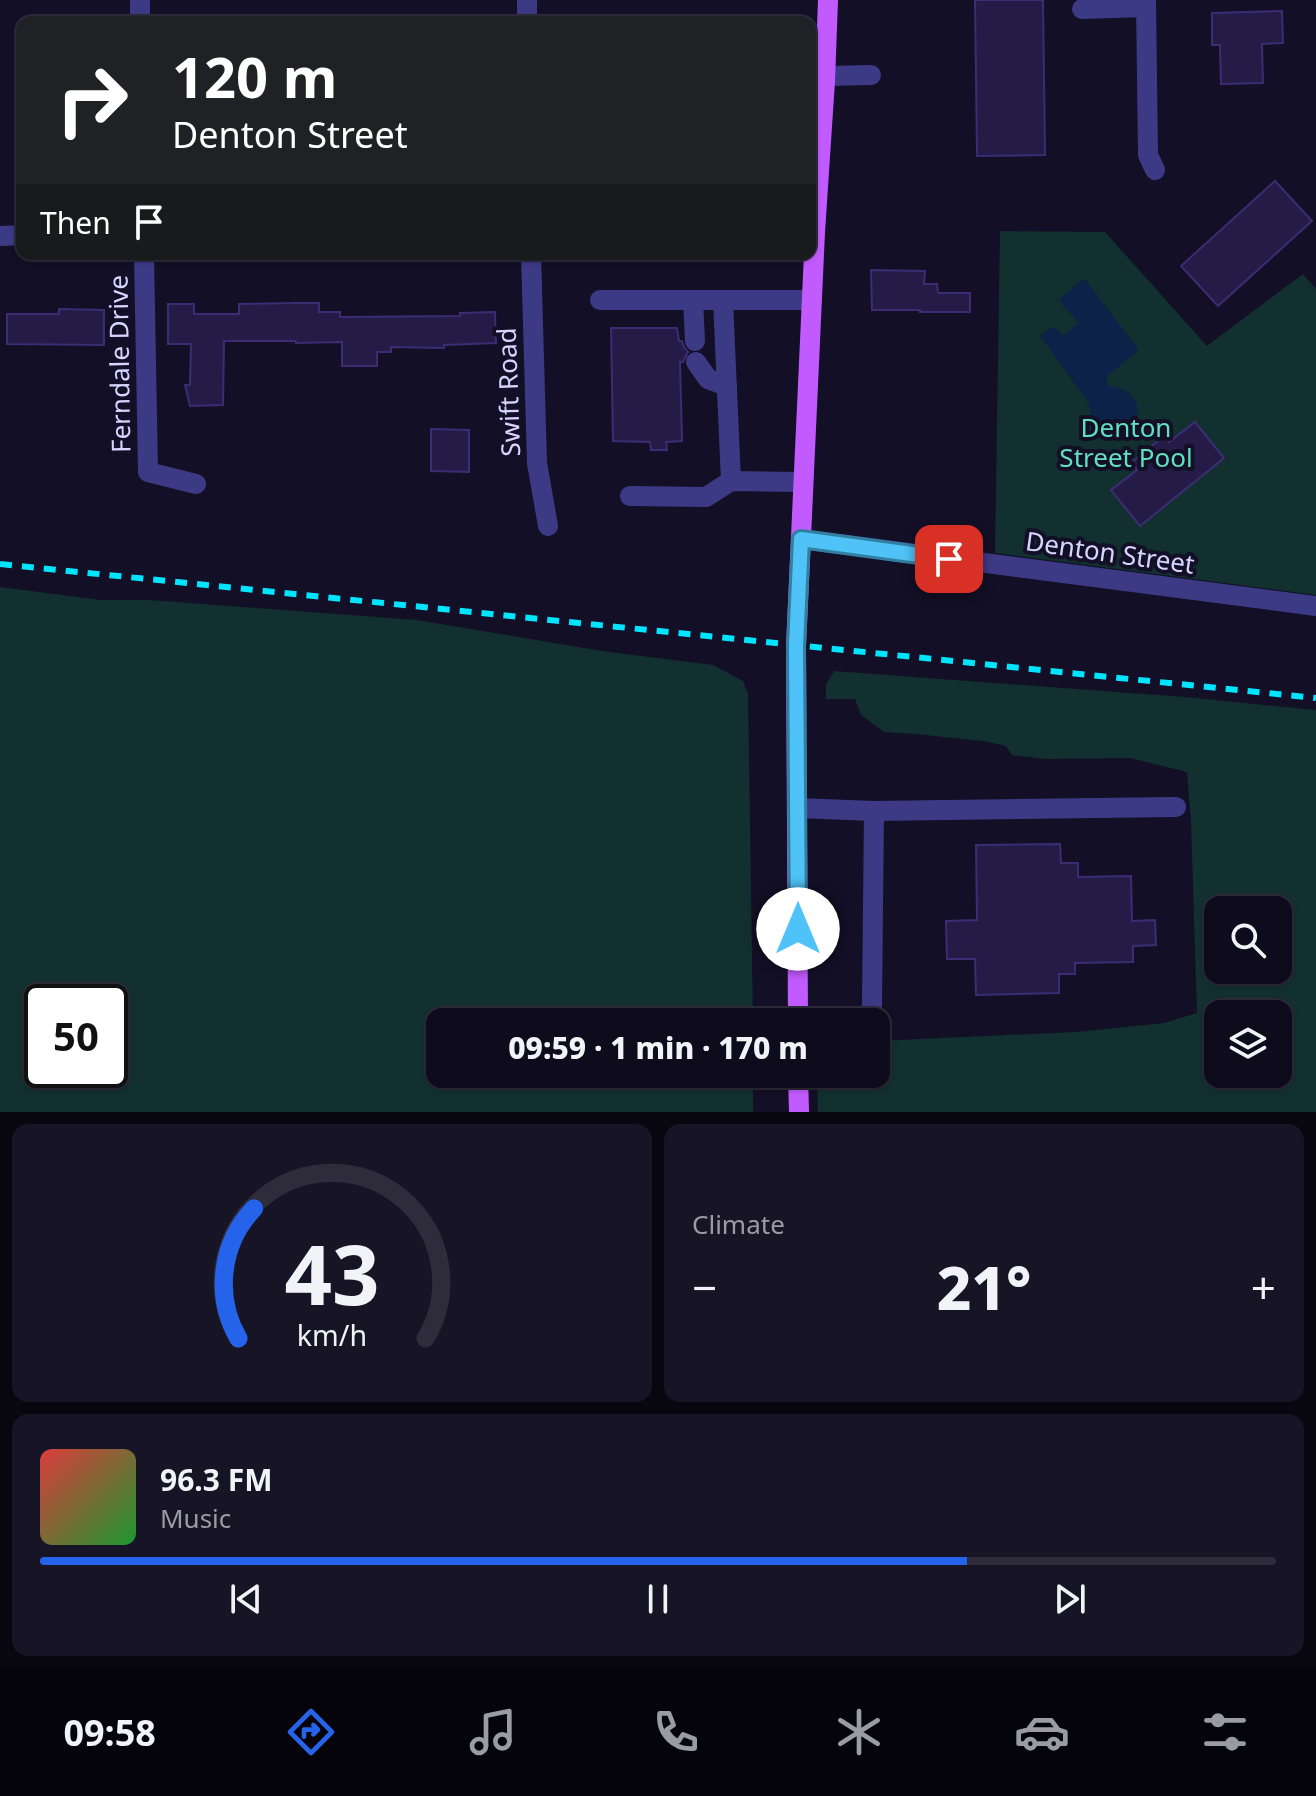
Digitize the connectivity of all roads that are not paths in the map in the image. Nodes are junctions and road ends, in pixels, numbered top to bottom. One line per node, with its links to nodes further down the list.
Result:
1 (828, 0): 5 (main road)
2 (1146, 3): 3 (street); 6 (street)
3 (1082, 9)
4 (871, 75): 5 (street)
5 (826, 76): 7 (main road)
6 (1155, 170)
7 (816, 236)
8 (144, 260): 18 (street, Ferndale Drive)
9 (531, 260): 20 (street, Swift Road)
10 (814, 260): 14 (main road)
11 (600, 300): 12 (street)
12 (693, 300): 13 (street); 15 (street)
13 (723, 300): 14 (street); 15 (street)
14 (812, 300): 17 (main road)
15 (727, 386): 16 (street)
16 (731, 481): 17 (street); 19 (street)
17 (803, 482): 21 (main road)
18 (196, 484)
19 (630, 496)
20 (548, 526)
21 (801, 539): 22 (street, Denton Street); 24 (main road)
22 (1316, 606)
23 (1176, 807): 25 (street)
24 (797, 808): 25 (street); 26 (main road)
25 (874, 811): 27 (street)
26 (804, 1008)
27 (871, 1008)
28 (798, 1088): 29 (main road)
29 (799, 1112)

